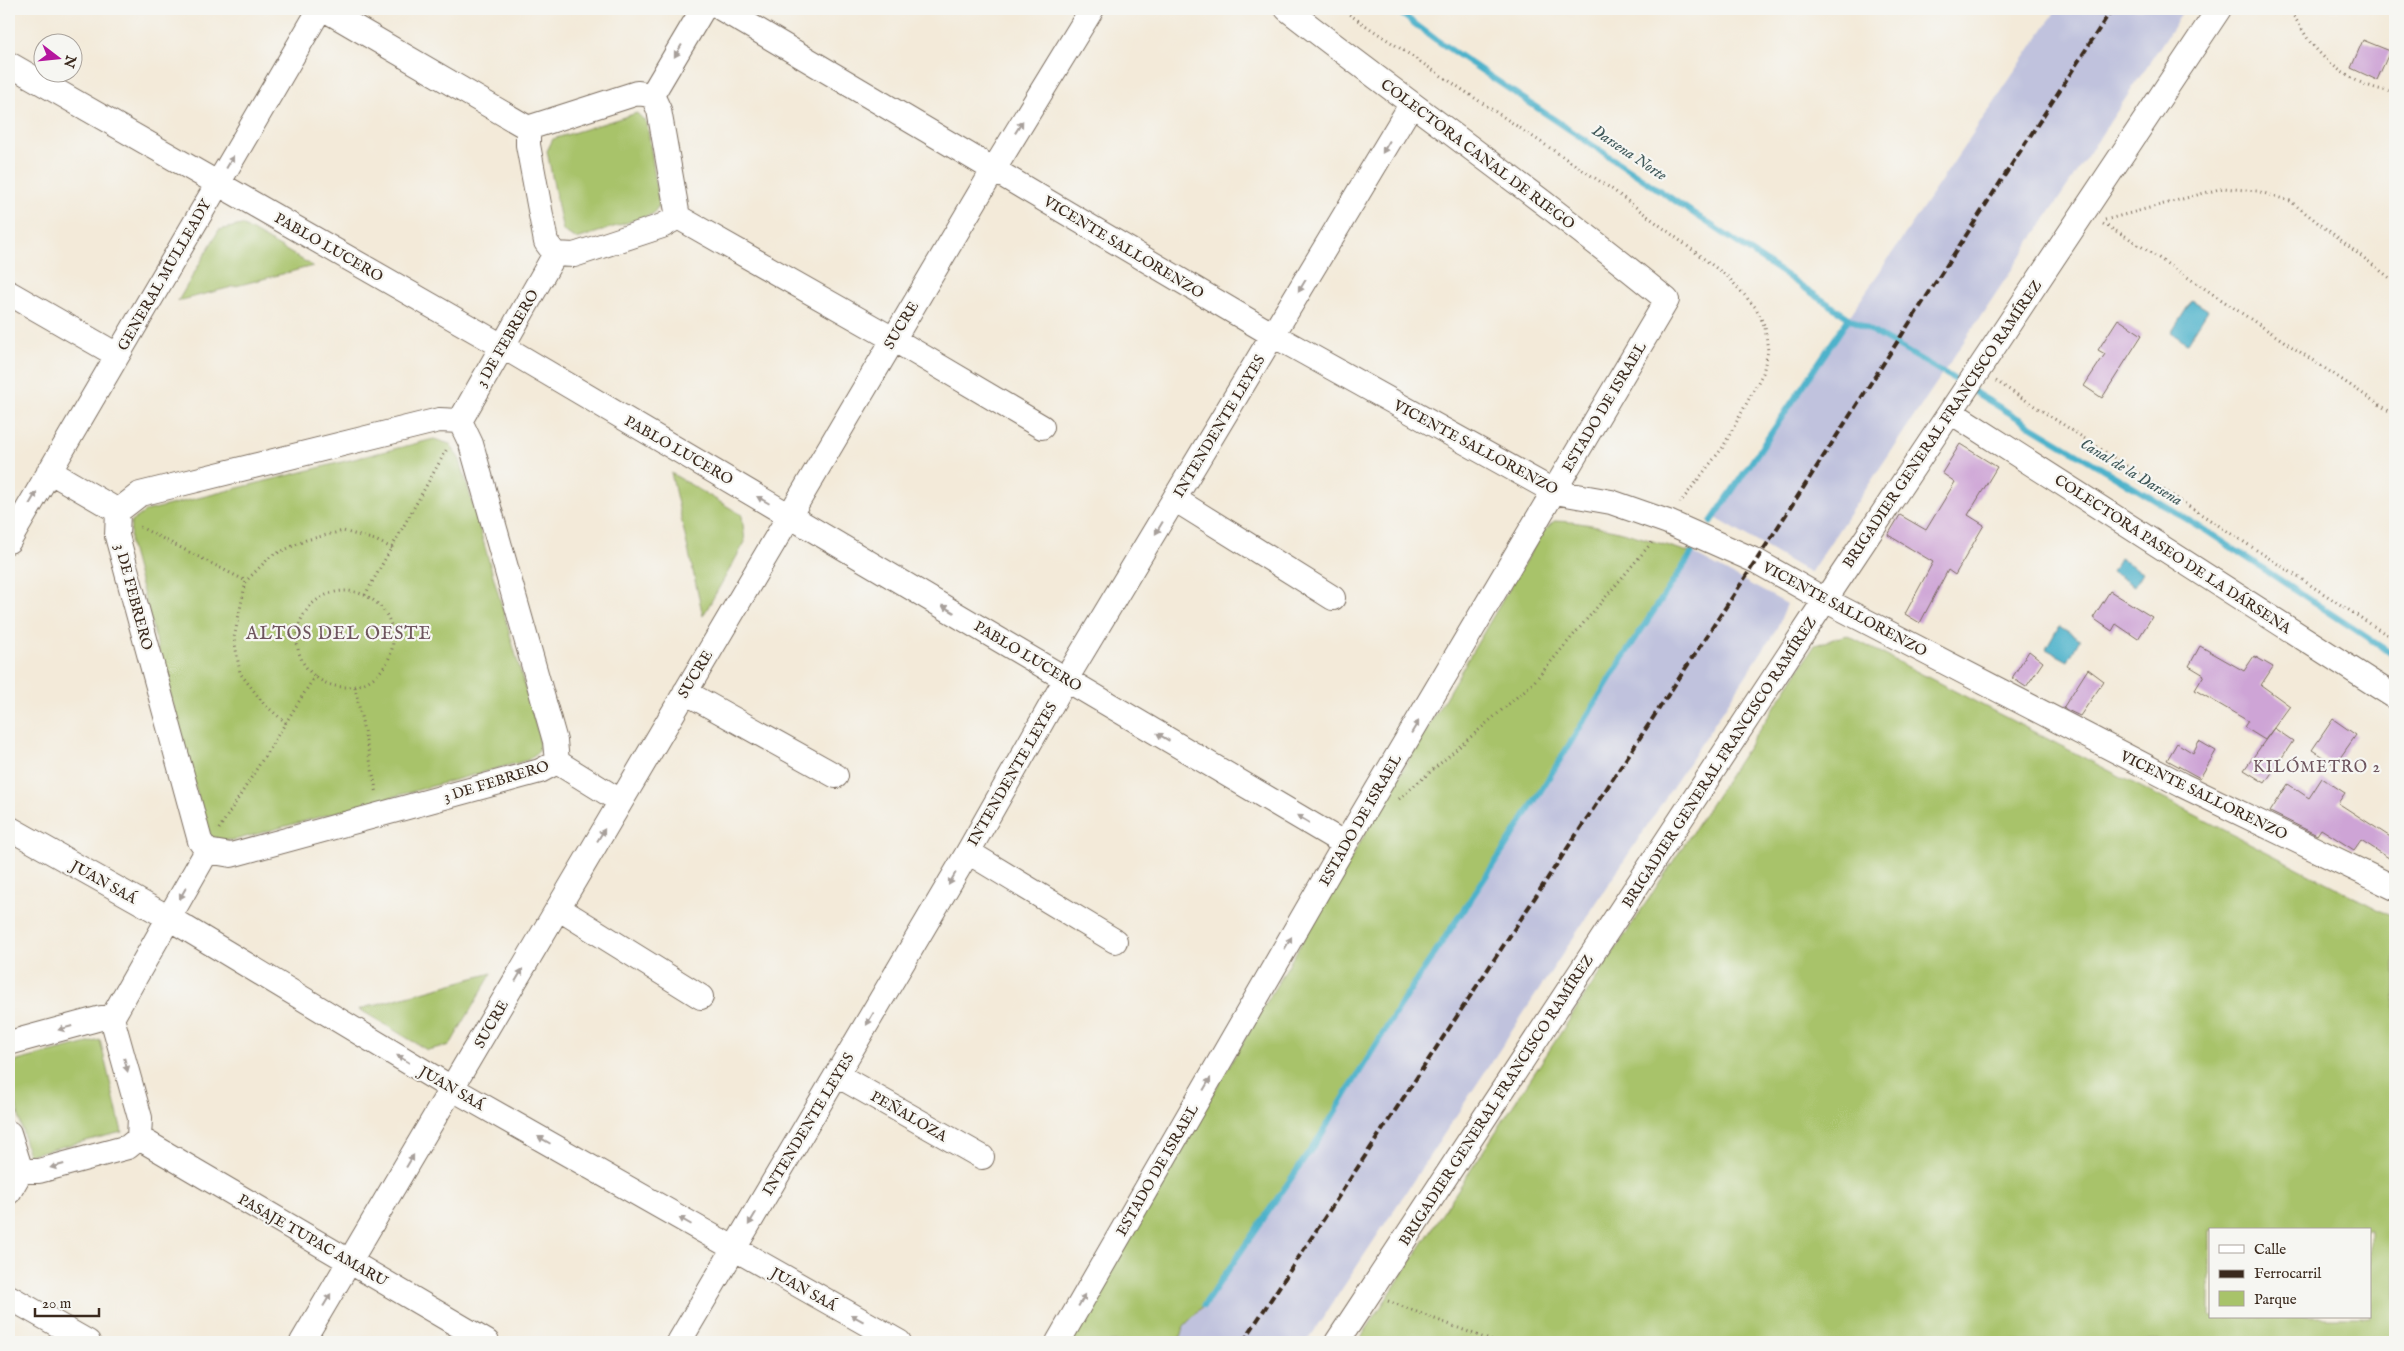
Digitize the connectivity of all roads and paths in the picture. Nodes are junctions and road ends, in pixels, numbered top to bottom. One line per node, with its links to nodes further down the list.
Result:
1 (320, 9): 15 (street, GENERAL MULLEADY, one-way to 1)
2 (324, 9): 13 (street)
3 (703, 9): 11 (street, one-way to 11)
4 (722, 9): 14 (street, VICENTE SALLORENZO)
5 (1092, 9): 14 (street, SUCRE, one-way to 5)
6 (1287, 9): 12 (street, COLECTORA CANAL DE RIEGO)
7 (2219, 9): 25 (street, BRIGADIER GENERAL FRANCISCO RAMÍREZ)
8 (2287, 9): 10 (path)
9 (9, 64): 15 (street, PABLO LUCERO)
10 (2395, 92)
11 (652, 95): 13 (street); 16 (street)
12 (1411, 105): 20 (street, COLECTORA CANAL DE RIEGO); 21 (street, INTENDENTE LEYES, one-way to 21)
13 (528, 128): 17 (street)
14 (994, 169): 21 (street, VICENTE SALLORENZO); 22 (street, SUCRE)
15 (218, 183): 23 (street, PABLO LUCERO); 24 (street, GENERAL MULLEADY)
16 (678, 217): 17 (street); 22 (street)
17 (555, 254): 23 (street, 3 DE FEBRERO)
18 (2395, 282): 27 (path)
19 (9, 293): 24 (street)
20 (1667, 300): 32 (street, ESTADO DE ISRAEL)
21 (1273, 335): 32 (street, VICENTE SALLORENZO); 33 (street, INTENDENTE LEYES)
22 (893, 338): 29 (street); 35 (street, SUCRE)
23 (502, 346): 28 (street, 3 DE FEBRERO); 35 (street, PABLO LUCERO, one-way to 23)
24 (117, 355): 31 (street, GENERAL MULLEADY)
25 (1971, 382): 26 (street, BRIGADIER GENERAL FRANCISCO RAMÍREZ); 43 (path)
26 (1951, 412): 42 (street, BRIGADIER GENERAL FRANCISCO RAMÍREZ); 48 (street, COLECTORA PASEO DE LA DÁRSENA)
27 (2395, 415)
28 (460, 422): 34 (street); 50 (street, 3 DE FEBRERO)
29 (1042, 428)
30 (450, 444): 38 (path)
31 (49, 471): 34 (street); 37 (street, GENERAL MULLEADY, one-way to 31)
32 (1554, 492): 42 (street, VICENTE SALLORENZO); 56 (street, ESTADO DE ISRAEL, one-way to 32)
33 (1176, 500): 41 (street); 45 (street, INTENDENTE LEYES, one-way to 45)
34 (118, 511): 55 (street, 3 DE FEBRERO)
35 (789, 515): 45 (street, PABLO LUCERO, one-way to 35); 47 (street, SUCRE)
36 (139, 526): 39 (path)
37 (9, 540)
38 (392, 548): 39 (path); 40 (path)
39 (246, 581): 49 (path)
40 (365, 595): 44 (path); 46 (path)
41 (1333, 598)
42 (1825, 600): 58 (street, VICENTE SALLORENZO); 74 (street, BRIGADIER GENERAL FRANCISCO RAMÍREZ)
43 (2395, 640)
44 (315, 676): 46 (path); 49 (path)
45 (1066, 679): 56 (street, PABLO LUCERO, one-way to 45); 57 (street, INTENDENTE LEYES)
46 (355, 686): 52 (path)
47 (685, 692): 51 (street); 53 (street, SUCRE)
48 (2395, 697)
49 (286, 723): 55 (path)
50 (557, 762): 53 (street); 55 (street, 3 DE FEBRERO)
51 (836, 776)
52 (378, 801)
53 (620, 801): 59 (street, SUCRE, one-way to 53)
54 (9, 828): 60 (street, JUAN SAÁ)
55 (212, 841): 60 (street, one-way to 60)
56 (1345, 844): 81 (street, ESTADO DE ISRAEL, one-way to 56)
57 (968, 852): 61 (street); 65 (street, INTENDENTE LEYES, one-way to 65)
58 (2395, 888)
59 (558, 908): 62 (street); 66 (street, SUCRE, one-way to 59)
60 (169, 918): 63 (street); 66 (street, JUAN SAÁ, one-way to 60)
61 (1115, 941)
62 (701, 996)
63 (112, 1018): 64 (street, one-way to 64); 68 (street, one-way to 68)
64 (9, 1043)
65 (837, 1075): 69 (street, PEÑALOZA); 72 (street, INTENDENTE LEYES, one-way to 72)
66 (453, 1089): 72 (street, JUAN SAÁ, one-way to 66); 73 (street, SUCRE, one-way to 66)
67 (9, 1134): 70 (street)
68 (139, 1138): 70 (street, one-way to 70); 73 (street, PASAJE TUPAC AMARU)
69 (982, 1157)
70 (21, 1171): 71 (street)
71 (9, 1192)
72 (734, 1249): 79 (street, INTENDENTE LEYES); 80 (street, JUAN SAÁ, one-way to 72)
73 (350, 1261): 77 (street, SUCRE, one-way to 73); 78 (street, PASAJE TUPAC AMARU)
74 (1369, 1294): 82 (street, BRIGADIER GENERAL FRANCISCO RAMÍREZ); 83 (path)
75 (9, 1297): 76 (street)
76 (88, 1342)
77 (302, 1342)
78 (487, 1342)
79 (679, 1342)
80 (899, 1342)
81 (1058, 1342)
82 (1337, 1342)
83 (1495, 1342)

